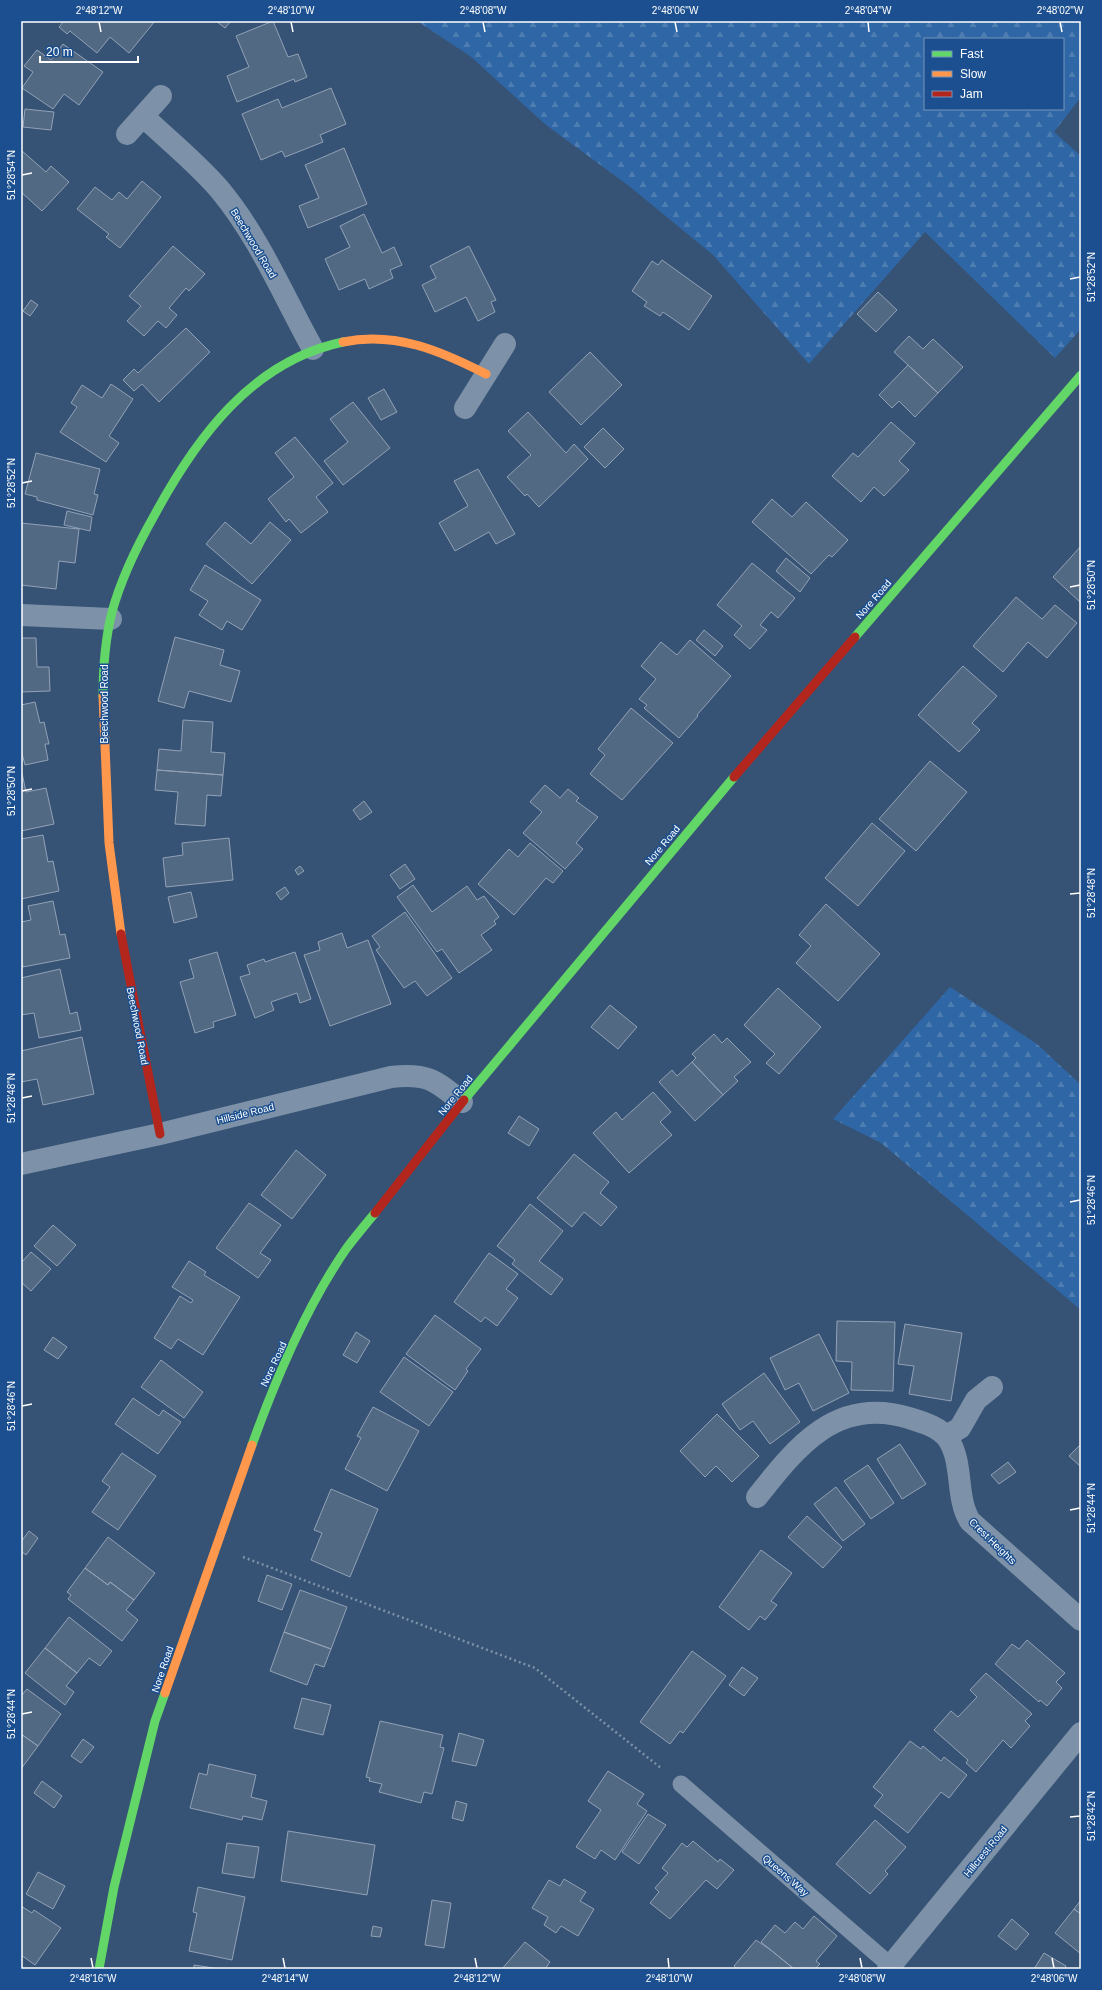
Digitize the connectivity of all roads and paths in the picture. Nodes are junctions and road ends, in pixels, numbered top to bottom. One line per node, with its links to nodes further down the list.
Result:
1 (161, 96): 2 (street)
2 (143, 116): 3 (street); 5 (street, Beechwood Road)
3 (127, 134)
4 (505, 344): 6 (street)
5 (313, 349): 6 (street, Beechwood Road); 10 (street, Beechwood Road)
6 (486, 374): 8 (street)
7 (1081, 375): 11 (street, Nore Road)
8 (466, 408)
9 (21, 614): 10 (street)
10 (111, 618): 12 (street, Beechwood Road)
11 (462, 1102): 12 (street, Hillside Road); 17 (street, Nore Road)
12 (160, 1134): 13 (street, Hillside Road)
13 (21, 1164)
14 (992, 1387): 15 (street)
15 (946, 1436): 16 (street); 18 (street, Crest Heights)
16 (757, 1497)
17 (216, 1547): 20 (path); 22 (street, Nore Road)
18 (1081, 1620)
19 (1081, 1732): 21 (street, Hillcrest Road)
20 (681, 1784): 21 (lane, Queens Way)
21 (891, 1968)
22 (99, 1969)

